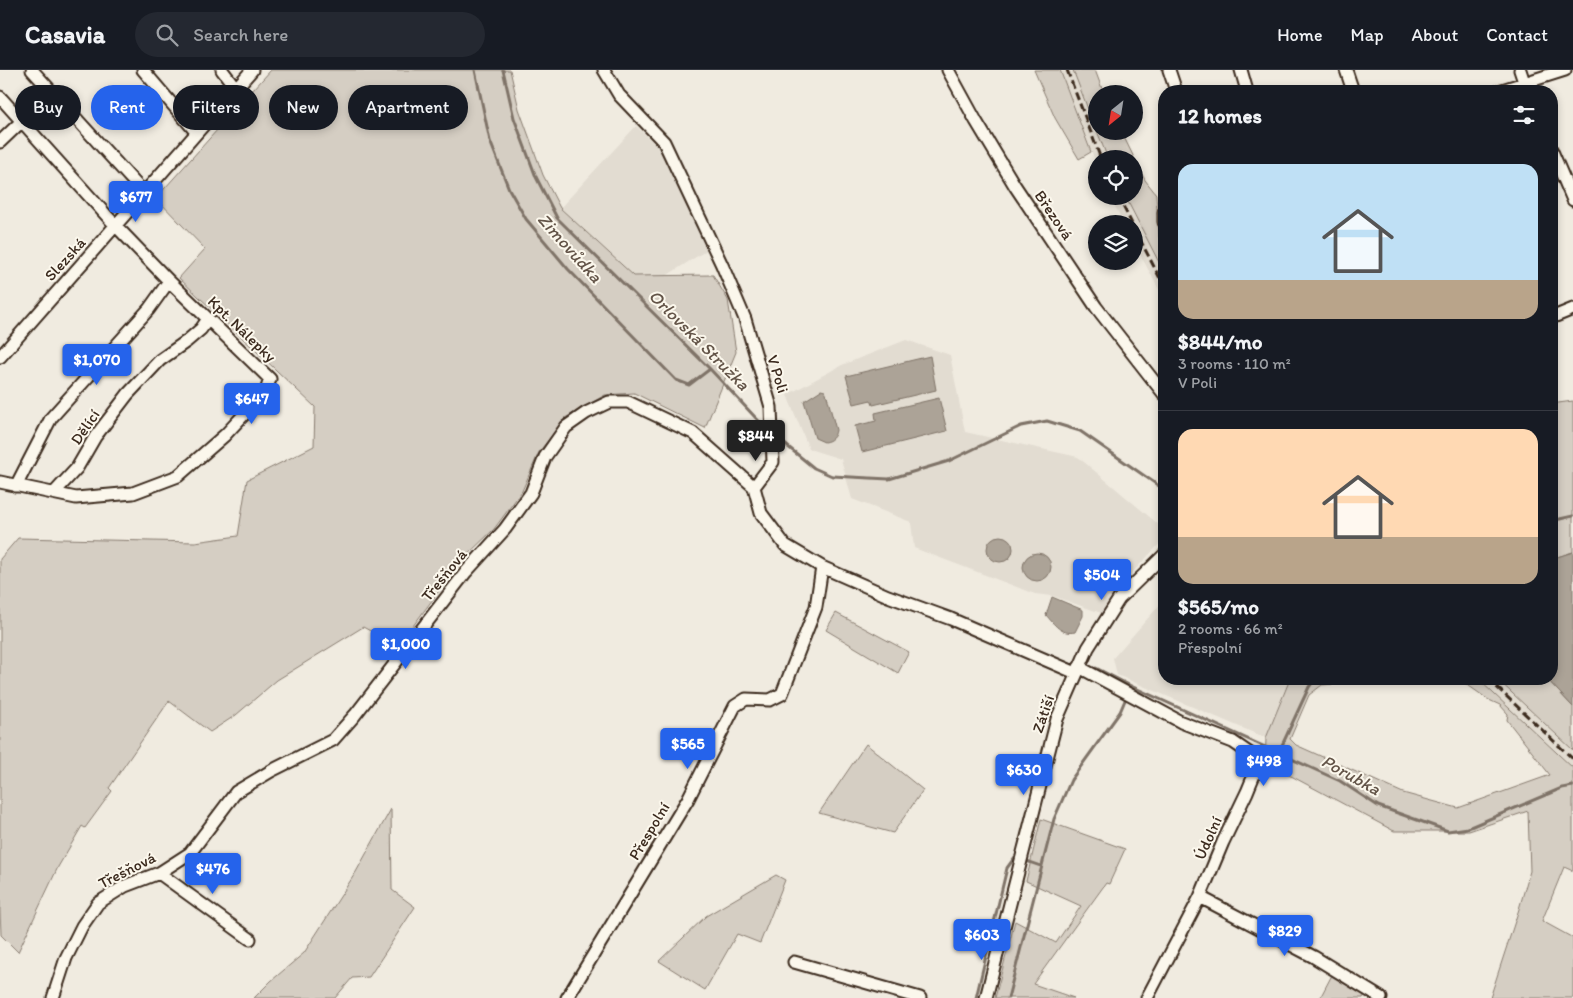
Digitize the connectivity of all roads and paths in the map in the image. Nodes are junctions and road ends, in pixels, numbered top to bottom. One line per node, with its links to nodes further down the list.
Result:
1 (32, 70): 27 (street)
2 (143, 70): 23 (street)
3 (222, 70): 12 (street)
4 (252, 70): 13 (street, Slezská)
5 (604, 70): 38 (street, V Poli)
6 (948, 70): 35 (street, Březová)
7 (1169, 70): 14 (street)
8 (1241, 70): 15 (street)
9 (1346, 70): 16 (street)
10 (1520, 70): 17 (street)
11 (1565, 70): 18 (street)
12 (233, 85)
13 (237, 85)
14 (1174, 85)
15 (1245, 85)
16 (1350, 85)
17 (1525, 85)
18 (1531, 85)
19 (0, 97): 20 (street, Kpt. Nálepky)
20 (15, 113)
21 (15, 128): 24 (street)
22 (30, 130): 29 (street, Kpt. Nálepky)
23 (196, 132): 27 (street, Slezská)
24 (0, 142)
25 (1558, 162): 26 (street)
26 (1570, 184): 28 (street)
27 (143, 192): 29 (street, Slezská)
28 (1573, 200)
29 (116, 226): 30 (street, Kpt. Nálepky); 34 (street, Slezská)
30 (169, 281): 33 (street, Kpt. Nálepky); 37 (street)
31 (1573, 309): 32 (street)
32 (1558, 315)
33 (208, 318): 39 (street, Dělící); 39 (street, Kpt. Nálepky)
34 (0, 357)
35 (1158, 386)
36 (0, 482): 37 (street, Kpt. Nálepky)
37 (16, 486): 39 (street, Kpt. Nálepky)
38 (754, 487): 41 (street); 43 (street, Třešňová)
39 (54, 493)
40 (1158, 561): 42 (street, Zátiší)
41 (822, 568): 42 (street); 48 (street, Přespolní)
42 (1078, 670): 44 (street, Údolní); 50 (street, Zátiší)
43 (160, 873): 45 (street); 47 (street, Třešňová)
44 (1200, 897): 51 (street, Údolní); 52 (street)
45 (250, 939)
46 (794, 962): 49 (street)
47 (53, 998)
48 (568, 998)
49 (920, 998)
50 (986, 998)
51 (1147, 998)
52 (1381, 998)

